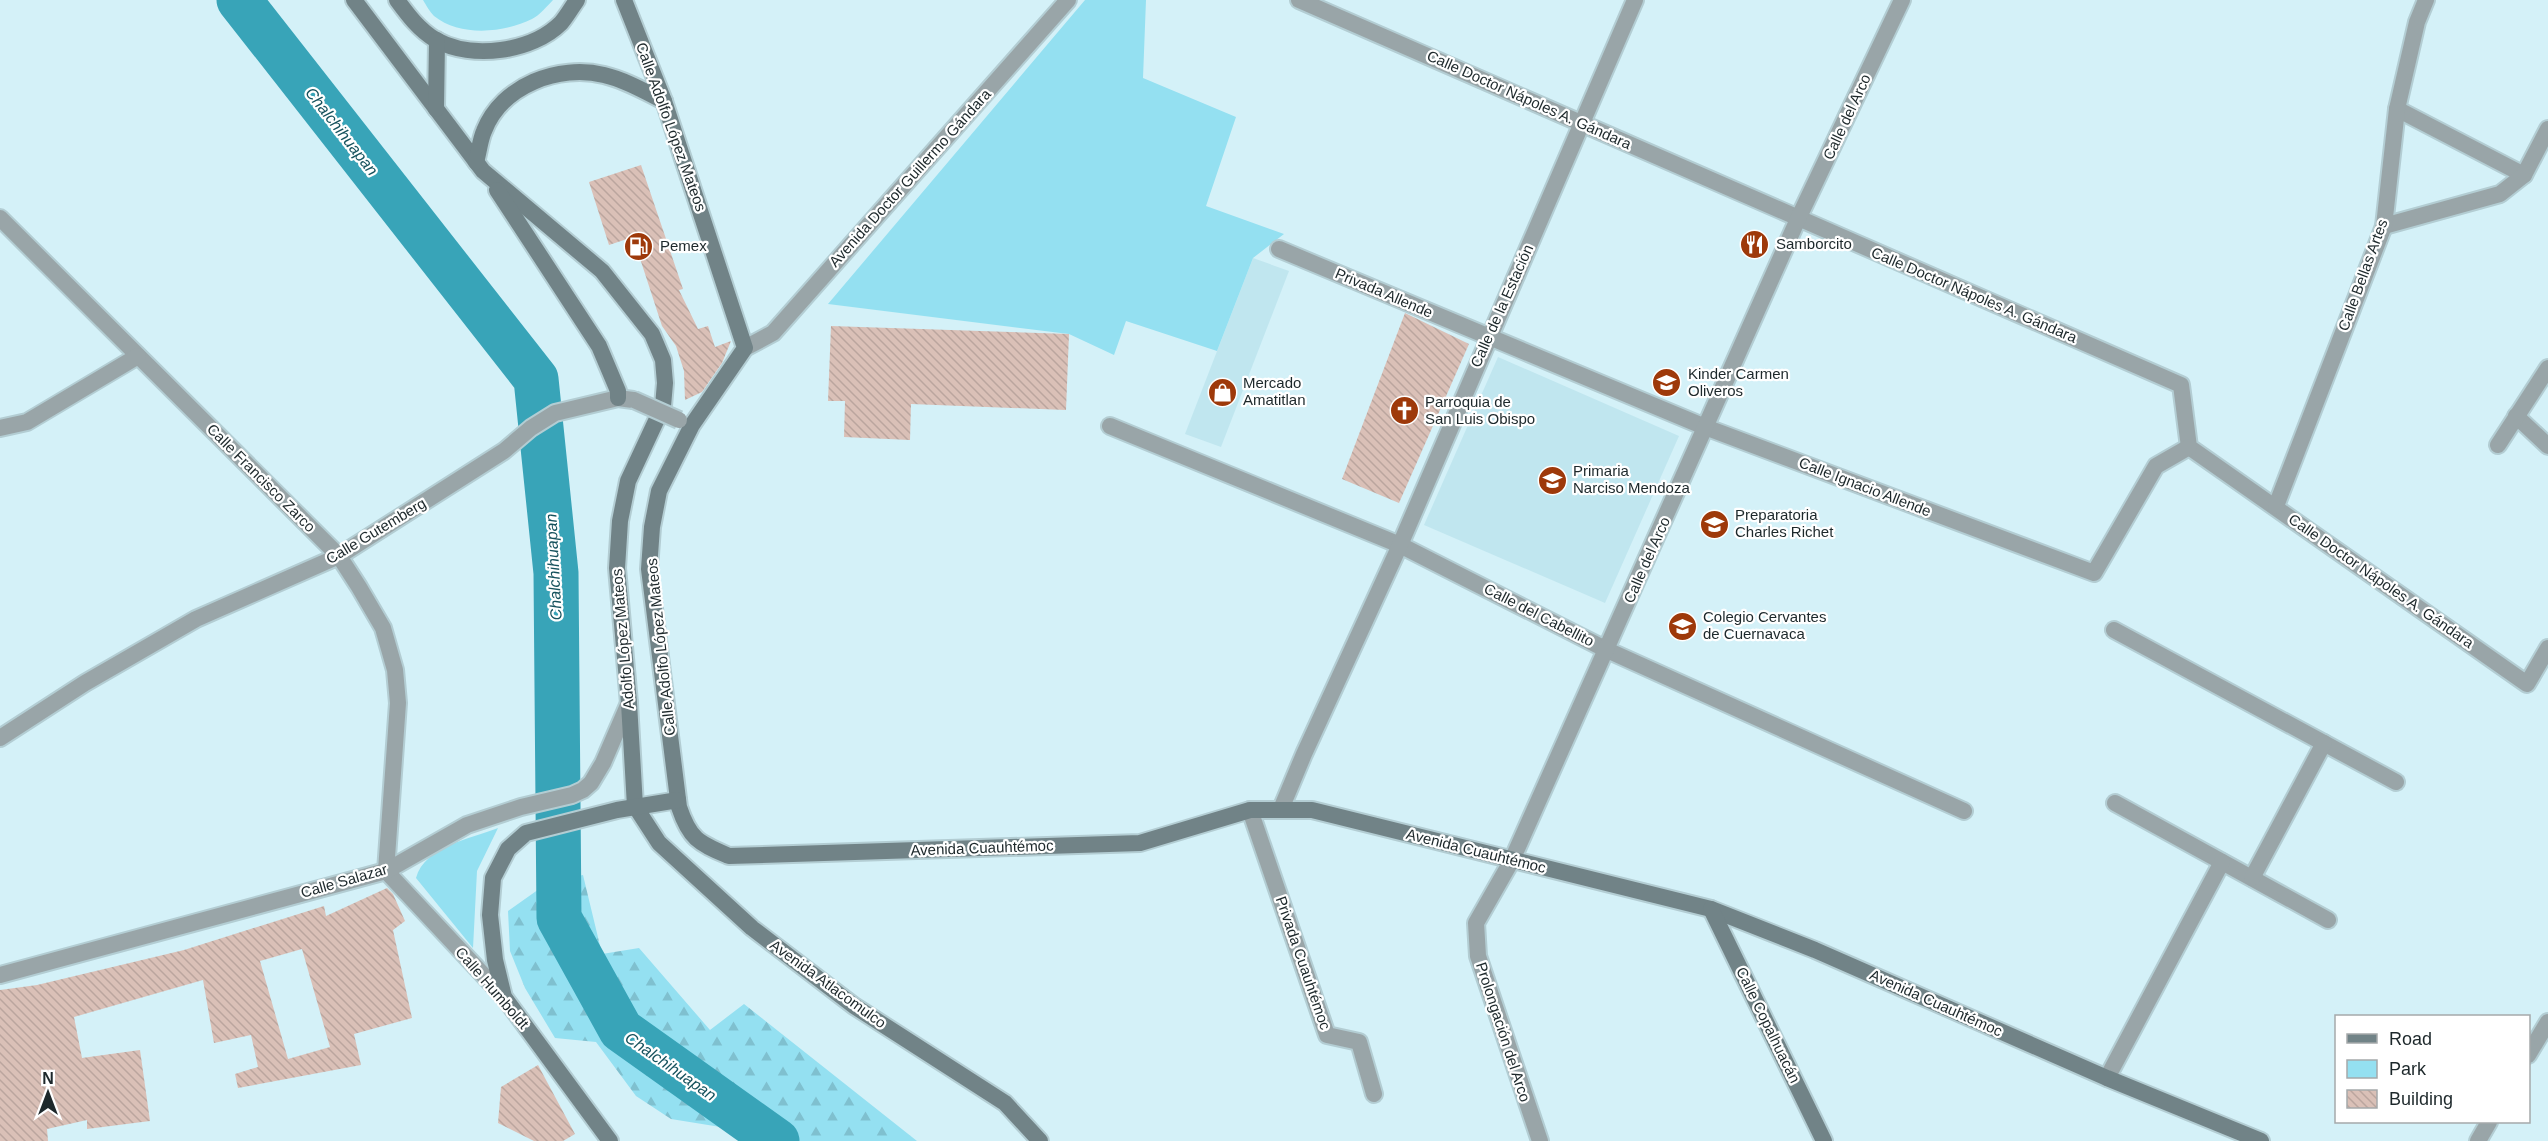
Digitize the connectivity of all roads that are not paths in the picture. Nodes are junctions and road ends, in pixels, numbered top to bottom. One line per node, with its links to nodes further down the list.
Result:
1 (354, 0): 12 (main road)
2 (397, 0): 10 (main road)
3 (577, 0): 10 (main road)
4 (624, 0): 11 (main road, Calle Adolfo López Mateos)
5 (1068, 0): 23 (street, Avenida Doctor Guillermo Gándara)
6 (1299, 0): 14 (street, Calle Doctor Nápoles A. Gándara)
7 (1635, 0): 14 (street, Calle de la Estación)
8 (1902, 0): 19 (street, Calle del Arco)
9 (2426, 0): 13 (street, Calle Bellas Artes)
10 (436, 40): 12 (main road)
11 (664, 101): 16 (main road); 23 (main road, Calle Adolfo López Mateos)
12 (436, 110): 16 (main road)
13 (2397, 110): 17 (street); 20 (street, Calle Bellas Artes)
14 (1582, 123): 19 (street, Calle Doctor Nápoles A. Gándara); 22 (street, Calle de la Estación)
15 (2548, 129): 17 (street)
16 (479, 166): 26 (main road); 41 (main road, Adolfo López Mateos)
17 (2524, 175): 20 (street)
18 (0, 218): 24 (street, Calle Francisco Zarco)
19 (1798, 219): 30 (street, Calle del Arco); 34 (street, Calle Doctor Nápoles A. Gándara)
20 (2384, 226): 35 (street, Calle Bellas Artes)
21 (1279, 249): 22 (street, Privada Allende)
22 (1488, 337): 30 (street, Calle Ignacio Allende); 36 (street, Calle de la Estación)
23 (745, 348): 28 (main road, Calle Adolfo López Mateos)
24 (138, 356): 31 (street); 37 (street, Calle Francisco Zarco)
25 (2548, 368): 27 (street)
26 (626, 399): 28 (street, bridge); 37 (street, Calle Gutemberg)
27 (2516, 416): 32 (street); 33 (street)
28 (685, 423): 45 (main road, Calle Adolfo López Mateos)
29 (1110, 426): 36 (street, Calle del Cabellito)
30 (1705, 427): 34 (street, Calle Ignacio Allende); 40 (street, Calle del Arco)
31 (0, 428)
32 (2498, 445)
33 (2548, 446)
34 (2189, 447): 35 (street, Calle Doctor Nápoles A. Gándara)
35 (2276, 506): 39 (street, Calle Doctor Nápoles A. Gándara)
36 (1400, 545): 40 (street, Calle del Cabellito); 48 (street, Calle de la Estación)
37 (339, 556): 42 (street, Calle Gutemberg); 53 (street, Calle Francisco Zarco)
38 (2114, 630): 43 (street)
39 (2548, 648)
40 (1607, 650): 50 (street, Calle del Cabellito); 51 (street, Calle del Arco)
41 (629, 703): 47 (main road, Adolfo López Mateos); 53 (street, Calle Salazar)
42 (0, 738)
43 (2324, 743): 44 (street); 54 (street)
44 (2396, 782)
45 (678, 800): 47 (main road); 49 (main road, Avenida Cuauhtémoc)
46 (2115, 803): 52 (street)
47 (635, 806): 58 (main road); 65 (main road, Avenida Atlacomulco)
48 (1281, 809): 49 (main road, Avenida Cuauhtémoc); 51 (main road, Avenida Cuauhtémoc)
49 (1250, 810): 62 (street, Privada Cuauhtémoc)
50 (1964, 811)
51 (1512, 860): 55 (main road, Avenida Cuauhtémoc); 66 (street, Prolongación del Arco)
52 (2222, 862): 54 (street); 61 (street)
53 (386, 871): 57 (street, Calle Salazar); 58 (street, Calle Humboldt)
54 (2252, 878): 56 (street)
55 (1712, 909): 61 (main road, Avenida Cuauhtémoc); 67 (main road, Calle Copalhuacán)
56 (2328, 920)
57 (0, 975)
58 (504, 997): 64 (main road, Calle Humboldt)
59 (2548, 1022): 60 (street)
60 (2530, 1053)
61 (2107, 1078): 68 (main road, Avenida Cuauhtémoc)
62 (1374, 1094)
63 (2488, 1123): 69 (street)
64 (610, 1141)
65 (1040, 1141)
66 (1540, 1141)
67 (1824, 1141)
68 (2261, 1141)
69 (2478, 1141)

